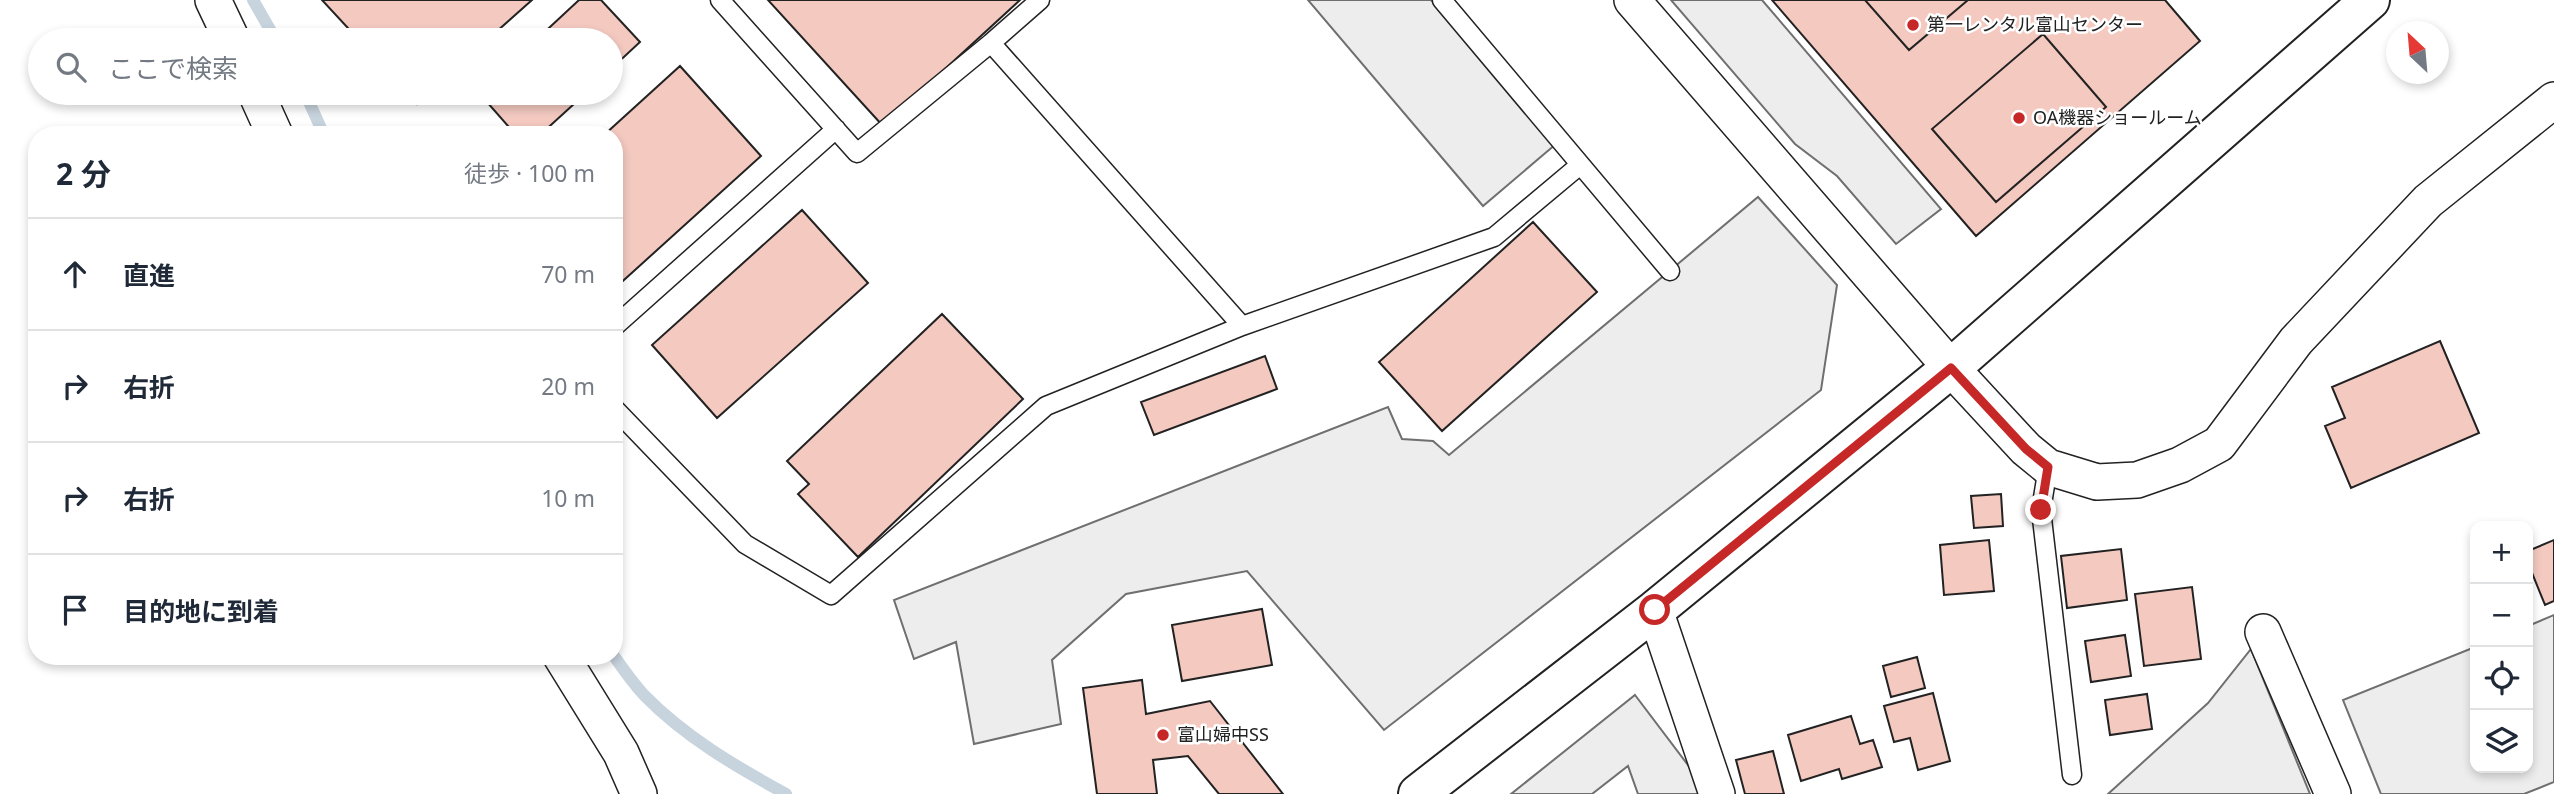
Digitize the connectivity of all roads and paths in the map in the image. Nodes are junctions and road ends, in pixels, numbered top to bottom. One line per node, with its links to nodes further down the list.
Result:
1 (213, 0): 7 (street)
2 (720, 0): 12 (lane)
3 (1040, 0): 8 (lane)
4 (1442, 0): 13 (lane)
5 (1632, 0): 17 (street)
6 (2370, 0): 17 (street)
7 (226, 28)
8 (992, 43): 12 (lane); 16 (lane)
9 (2554, 100): 19 (street)
10 (261, 105): 11 (street)
11 (271, 126)
12 (836, 129): 15 (lane)
13 (1580, 165): 14 (lane); 16 (lane)
14 (1670, 271)
15 (623, 319)
16 (1242, 326): 18 (lane)
17 (1951, 368): 19 (street); 20 (street)
18 (623, 417)
19 (2048, 467): 23 (lane)
20 (1655, 610): 25 (street); 26 (street)
21 (2263, 632): 27 (street)
22 (567, 665): 24 (street)
23 (2072, 775)
24 (639, 794)
25 (1418, 794)
26 (1717, 794)
27 (2333, 794)

